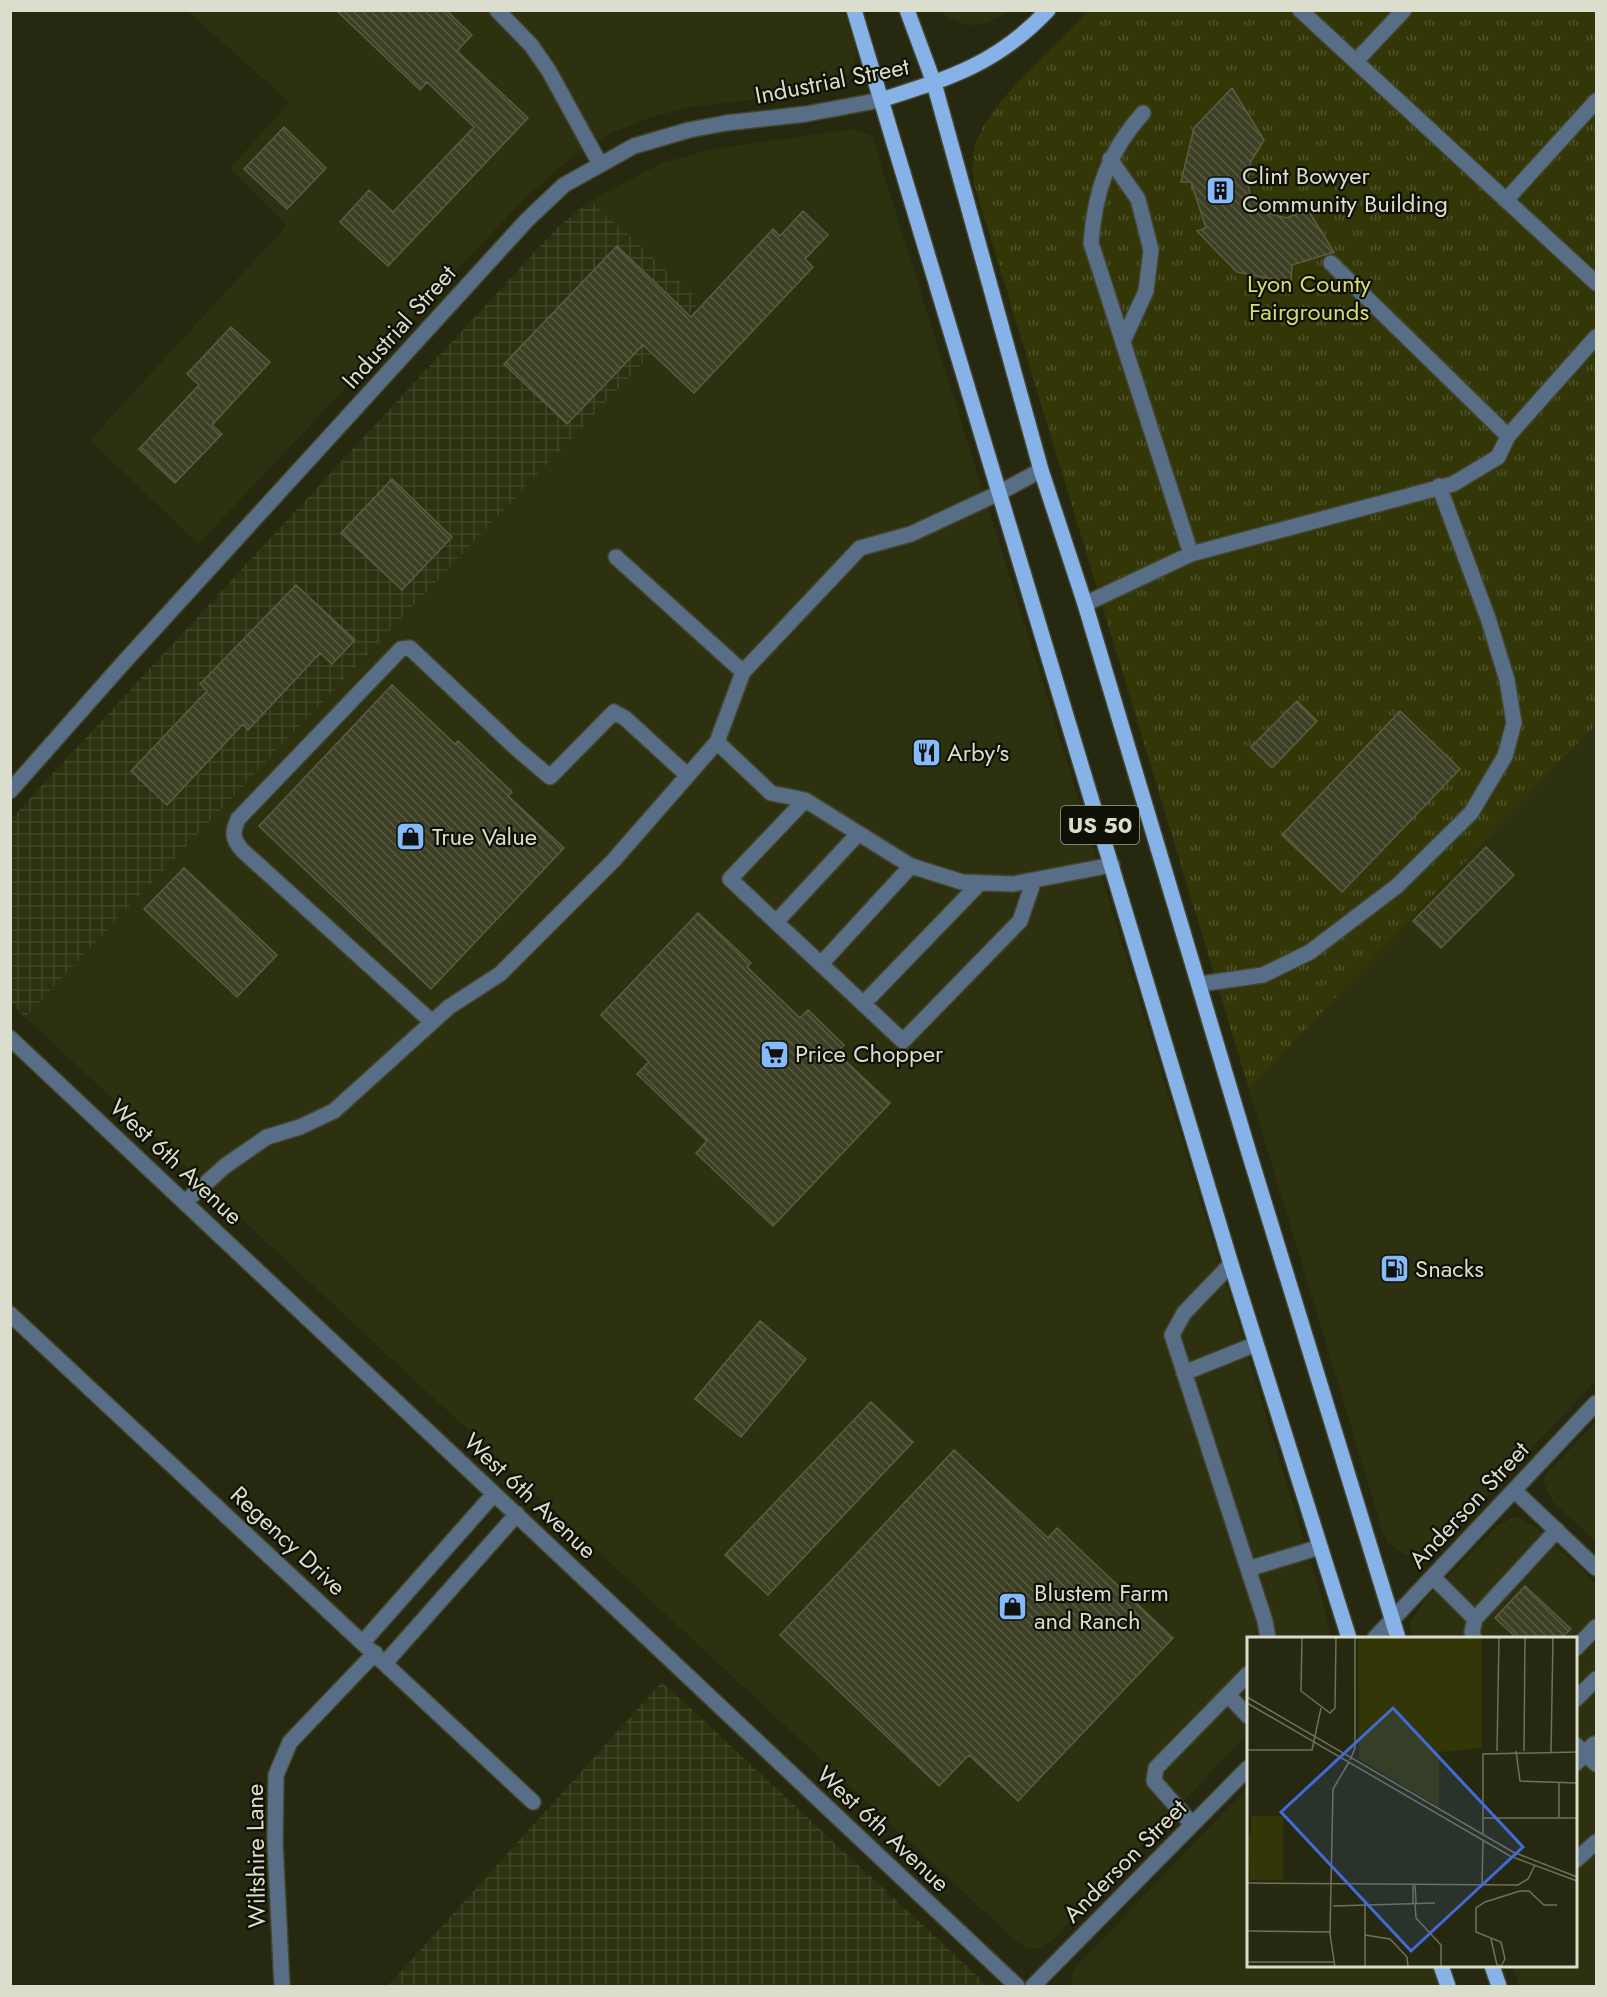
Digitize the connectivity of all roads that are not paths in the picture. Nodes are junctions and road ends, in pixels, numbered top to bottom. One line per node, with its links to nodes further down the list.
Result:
1 (497, 10): 13 (street)
2 (854, 10): 9 (main road, US 50)
3 (907, 10): 8 (main road, US 50)
4 (1048, 10): 8 (main road, Industrial Street)
5 (1300, 10): 7 (street)
6 (1404, 10): 7 (street)
7 (1356, 61): 14 (street)
8 (934, 84): 9 (main road, Industrial Street); 20 (main road, US 50)
9 (881, 100): 13 (street, Industrial Street); 22 (main road, US 50)
10 (1596, 101): 14 (street)
11 (1143, 113): 12 (street)
12 (1110, 159): 18 (street); 18 (street)
13 (600, 164): 29 (street, Industrial Street)
14 (1507, 199): 16 (street)
15 (1331, 263): 19 (street)
16 (1596, 283)
17 (1596, 337): 19 (street)
18 (1123, 341): 23 (street)
19 (1508, 436): 21 (street)
20 (1041, 470): 22 (street); 25 (main road, US 50)
21 (1439, 486): 23 (street); 38 (street)
22 (999, 493): 26 (street); 32 (main road, US 50)
23 (1191, 554): 25 (street)
24 (616, 557): 26 (street)
25 (1085, 604): 38 (main road, US 50)
26 (742, 672): 27 (street)
27 (717, 742): 28 (street); 30 (street)
28 (687, 775): 40 (street); 40 (street)
29 (10, 791)
30 (805, 800): 31 (street); 36 (street)
31 (857, 835): 33 (street); 36 (street)
32 (1112, 865): 34 (street); 43 (main road, US 50)
33 (911, 866): 35 (street); 37 (street)
34 (1034, 880): 35 (street); 39 (street)
35 (980, 883): 39 (street)
36 (776, 922): 37 (street)
37 (821, 964): 39 (street)
38 (1200, 984): 57 (main road, US 50)
39 (863, 1004)
40 (432, 1022): 42 (street)
41 (10, 1038): 42 (street, West 6th Avenue)
42 (185, 1202): 49 (street, West 6th Avenue)
43 (1231, 1264): 45 (main road, US 50); 46 (street)
44 (10, 1314): 64 (street, Regency Drive)
45 (1256, 1344): 46 (street); 52 (main road, US 50)
46 (1184, 1373): 54 (street)
47 (1596, 1403): 48 (street, Anderson Street)
48 (1515, 1491): 51 (street); 55 (street, Anderson Street)
49 (494, 1494): 50 (street, West 6th Avenue); 64 (street)
50 (516, 1514): 66 (street, Wiltshire Lane); 80 (street, West 6th Avenue)
51 (1557, 1530): 53 (street); 56 (street)
52 (1320, 1546): 54 (street); 60 (main road, US 50)
53 (1596, 1568)
54 (1248, 1569): 59 (street)
55 (1433, 1577): 56 (street); 57 (street, Anderson Street)
56 (1475, 1619): 63 (street)
57 (1392, 1620): 61 (street, Anderson Street); 62 (main road, US 50)
58 (1596, 1627): 65 (street)
59 (1268, 1637)
60 (1349, 1637)
61 (1376, 1637)
62 (1398, 1637)
63 (1474, 1637)
64 (363, 1642): 66 (street, Regency Drive)
65 (1577, 1646)
66 (380, 1658): 73 (street, Regency Drive); 79 (street, Wiltshire Lane)
67 (1247, 1675): 69 (street)
68 (1594, 1686): 70 (street)
69 (1228, 1695): 71 (street); 74 (street)
70 (1577, 1698)
71 (1247, 1715)
72 (1247, 1769): 74 (street, Anderson Street)
73 (533, 1802)
74 (1192, 1824): 81 (street, Anderson Street)
75 (1596, 1842): 76 (street)
76 (1577, 1858)
77 (1442, 1967): 82 (main road)
78 (1493, 1967): 83 (main road)
79 (282, 1986)
80 (1017, 1986)
81 (1033, 1986)
82 (1448, 1986)
83 (1499, 1986)

